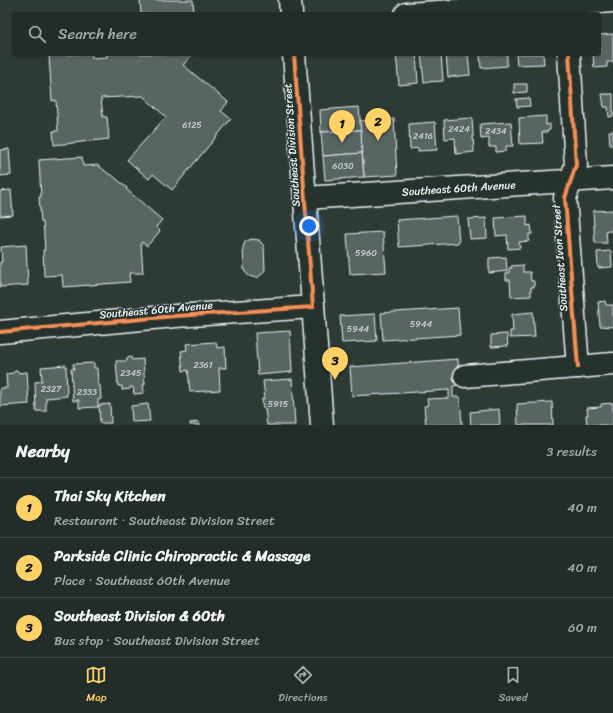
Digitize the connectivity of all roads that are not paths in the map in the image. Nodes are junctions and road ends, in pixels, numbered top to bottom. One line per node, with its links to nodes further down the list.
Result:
1 (290, 0): 4 (street)
2 (613, 1): 3 (street)
3 (566, 6): 5 (street)
4 (291, 12)
5 (446, 12)
6 (294, 56): 10 (street, Southeast Division Street)
7 (569, 56): 9 (street, Southeast Ivon Street)
8 (613, 178): 9 (street, Southeast 60th Avenue)
9 (571, 180): 10 (street, Southeast 60th Avenue); 14 (street, Southeast Ivon Street)
10 (305, 198): 11 (street, Southeast Division Street)
11 (313, 307): 12 (street, Southeast 60th Avenue); 16 (street, Southeast Division Street)
12 (0, 332)
13 (613, 364): 14 (street)
14 (578, 367): 15 (street)
15 (465, 376)
16 (322, 425)

